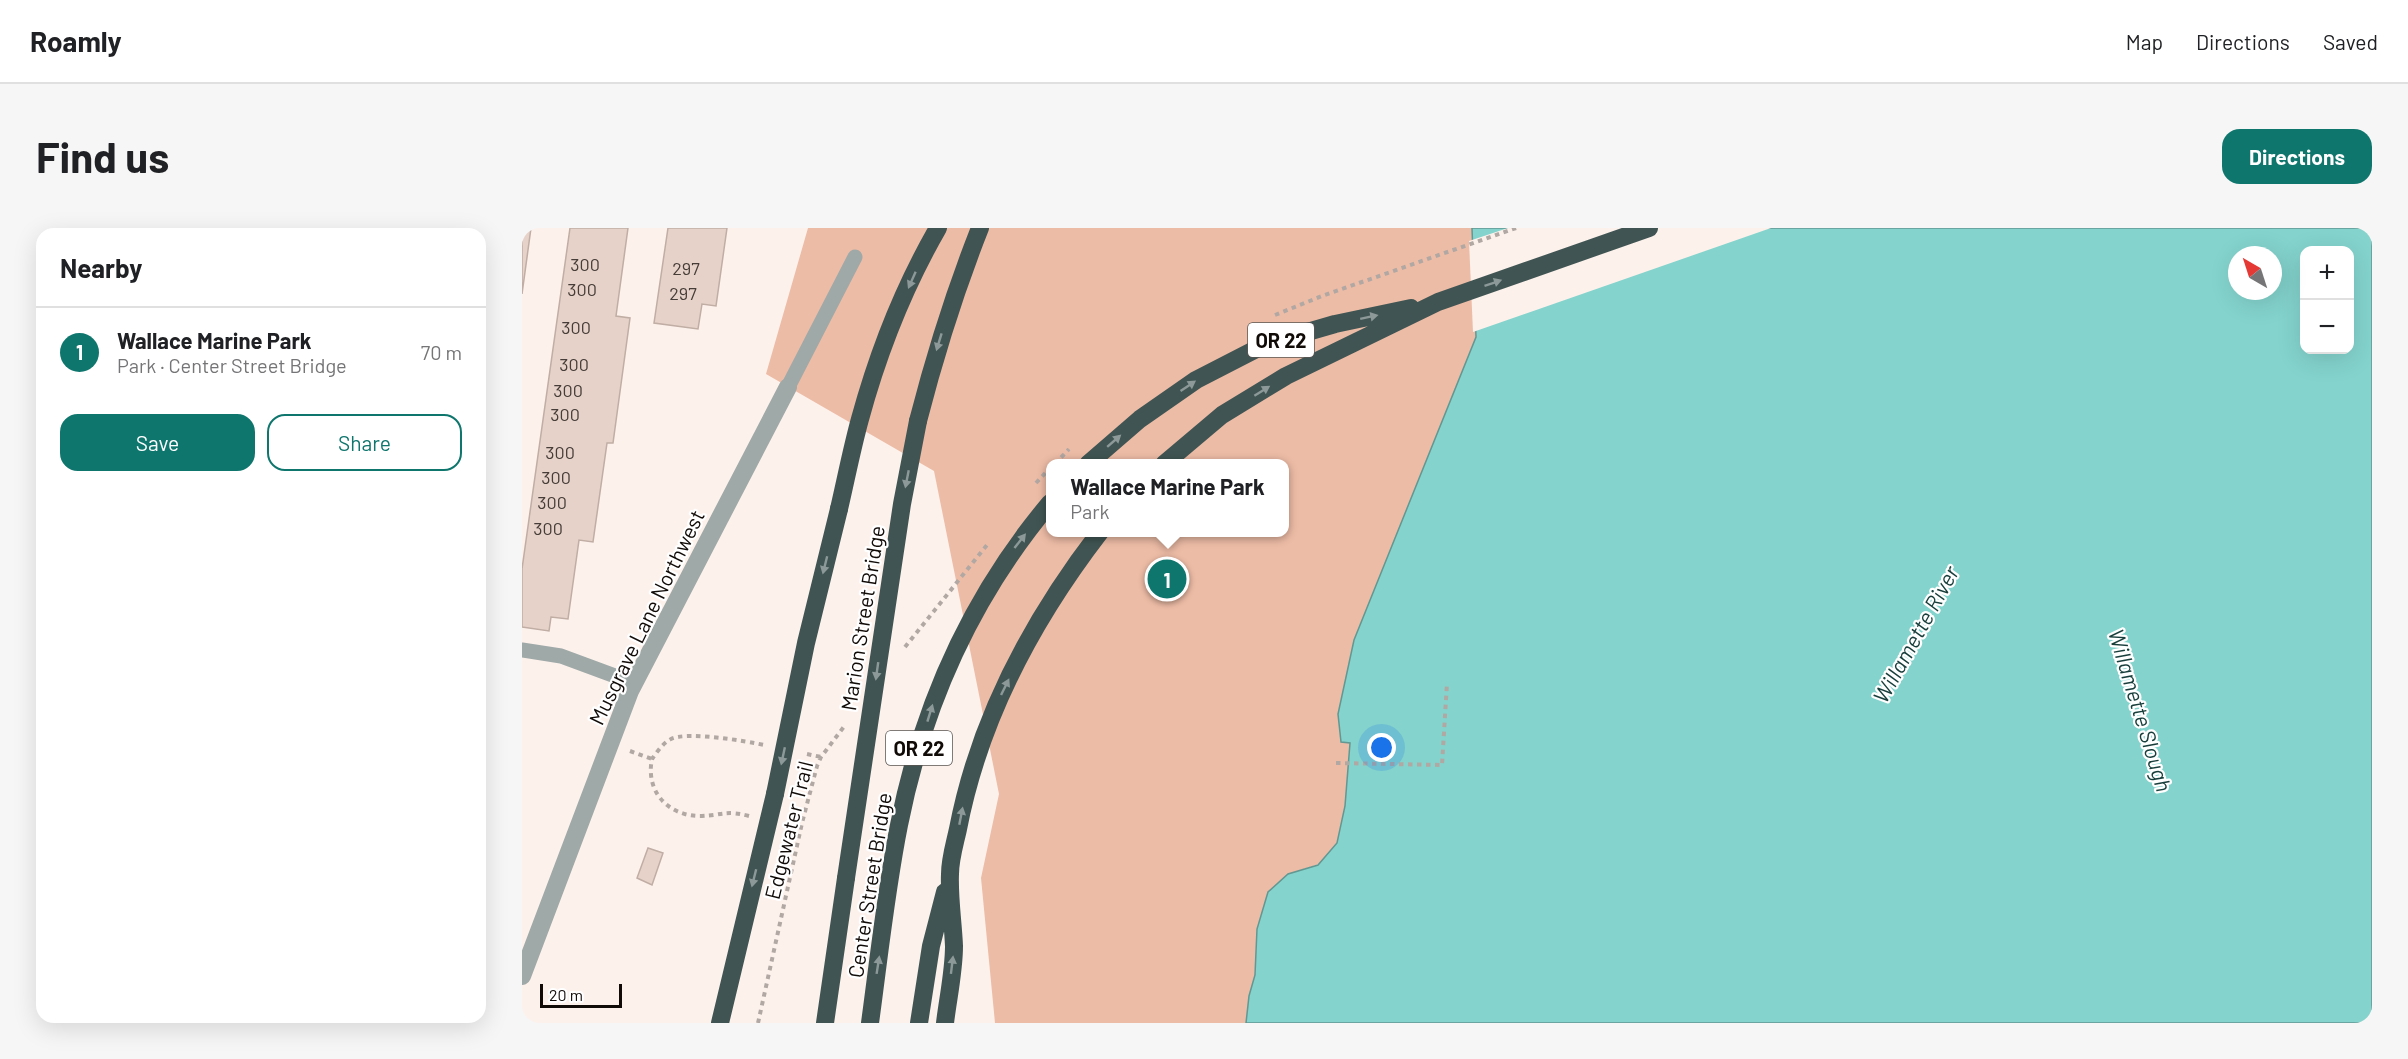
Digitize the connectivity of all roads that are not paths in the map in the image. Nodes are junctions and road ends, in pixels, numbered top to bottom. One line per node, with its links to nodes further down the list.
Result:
1 (938, 228): 15 (highway, one-way to 15, bridge)
2 (980, 228): 16 (highway, Marion Street Bridge / OR 22, one-way to 16, bridge)
3 (1649, 228): 5 (highway, OR 22, one-way to 3)
4 (855, 257): 6 (lane)
5 (1438, 302): 7 (highway, OR 22, one-way to 5); 8 (highway, OR 22, one-way to 5)
6 (788, 387): 12 (street, Musgrave Lane Northwest)
7 (1094, 459)
8 (1170, 459)
9 (1046, 508): 17 (highway, Center Street Bridge / OR 22, one-way to 9)
10 (1097, 537): 13 (highway, OR 22, one-way to 10)
11 (522, 650): 12 (lane)
12 (634, 683): 14 (street, Musgrave Lane Northwest)
13 (950, 873): 18 (highway); 19 (highway, OR 22, one-way to 13)
14 (522, 976)
15 (719, 1020)
16 (825, 1023)
17 (870, 1023)
18 (919, 1023)
19 (945, 1023)

